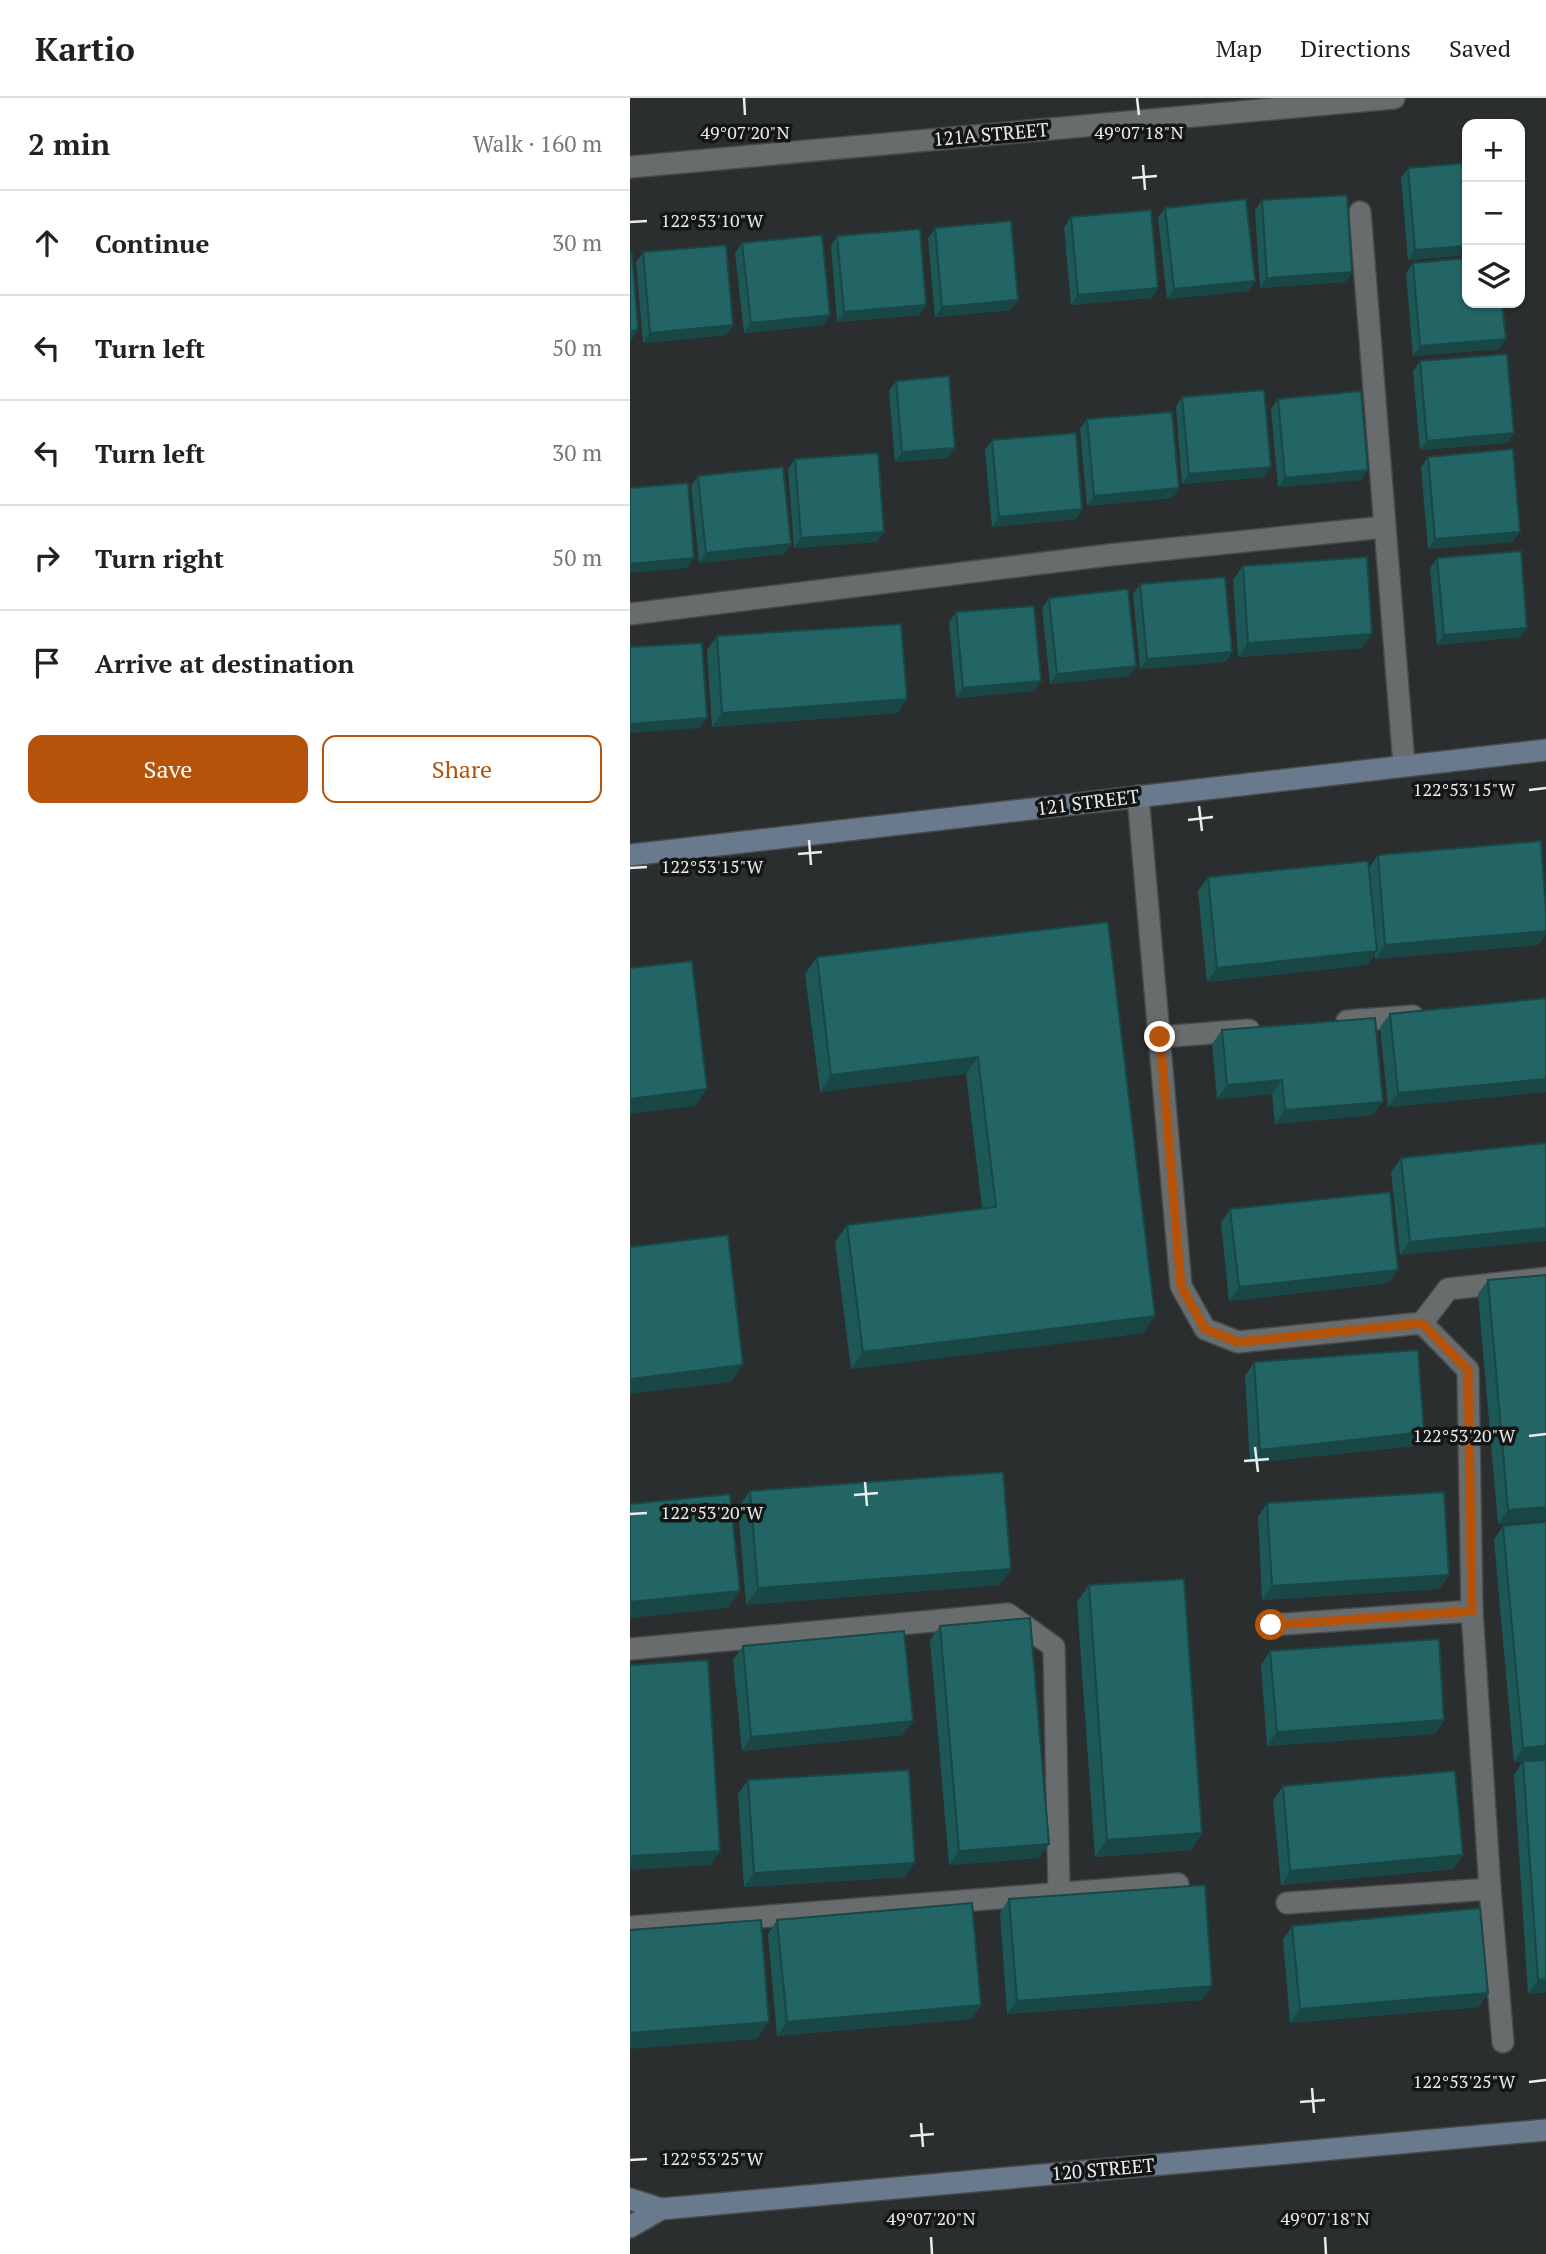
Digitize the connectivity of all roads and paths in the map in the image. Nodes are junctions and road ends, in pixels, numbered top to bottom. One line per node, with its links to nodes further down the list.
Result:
1 (1394, 98): 2 (street, 121A STREET)
2 (630, 167)
3 (1360, 212): 4 (street)
4 (1385, 527): 5 (street); 7 (street)
5 (630, 614)
6 (1546, 750): 7 (main road, 121 STREET)
7 (1404, 765): 8 (main road, 121 STREET)
8 (1138, 796): 9 (main road, 121 STREET); 13 (street)
9 (630, 855)
10 (1429, 1014): 11 (street)
11 (1321, 1024)
12 (1268, 1028): 13 (street)
13 (1160, 1037): 15 (street)
14 (1546, 1278): 15 (street)
15 (1422, 1323): 16 (street)
16 (1472, 1611): 17 (street); 20 (street)
17 (1271, 1625)
18 (630, 1649): 21 (street)
19 (1178, 1884): 21 (street)
20 (1490, 1889): 22 (street); 24 (street)
21 (1059, 1893): 23 (street)
22 (1287, 1903)
23 (630, 1927)
24 (1503, 2042)
25 (1546, 2130): 27 (main road, 120 STREET)
26 (630, 2199): 27 (main road, 120 STREET)
27 (661, 2209): 28 (main road, 120 STREET)
28 (630, 2227)

